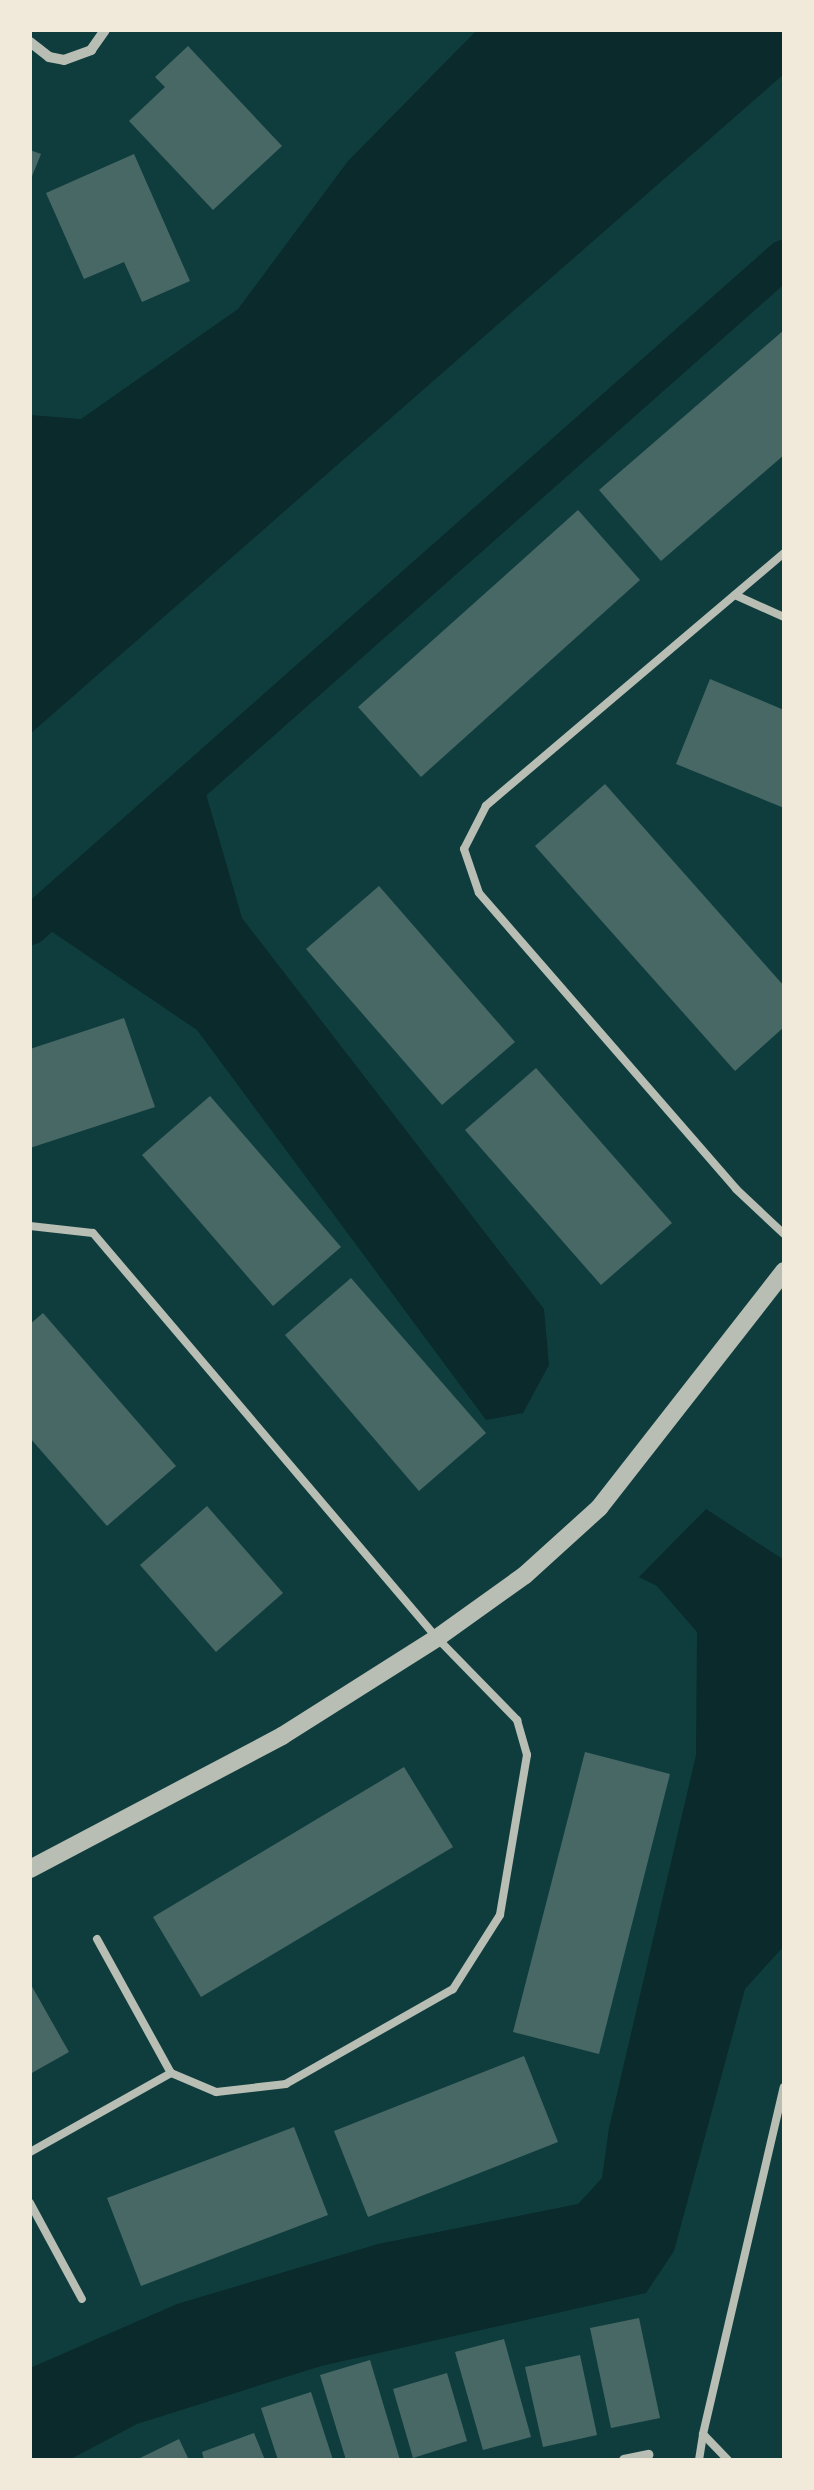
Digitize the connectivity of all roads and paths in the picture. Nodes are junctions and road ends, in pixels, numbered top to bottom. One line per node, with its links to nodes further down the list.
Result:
1 (106, 30): 2 (street)
2 (30, 42)
3 (784, 553): 4 (lane)
4 (735, 595): 5 (lane); 7 (lane)
5 (784, 617)
6 (30, 1226): 9 (lane)
7 (784, 1234)
8 (784, 1270): 9 (street)
9 (437, 1638): 10 (street); 12 (lane)
10 (30, 1869)
11 (96, 1939): 12 (lane)
12 (171, 2074): 14 (lane)
13 (784, 2087): 17 (lane)
14 (30, 2152)
15 (30, 2203): 16 (lane)
16 (82, 2299)
17 (703, 2434): 20 (lane); 21 (lane)
18 (648, 2454): 19 (street)
19 (624, 2460)
20 (699, 2460)
21 (728, 2460)

